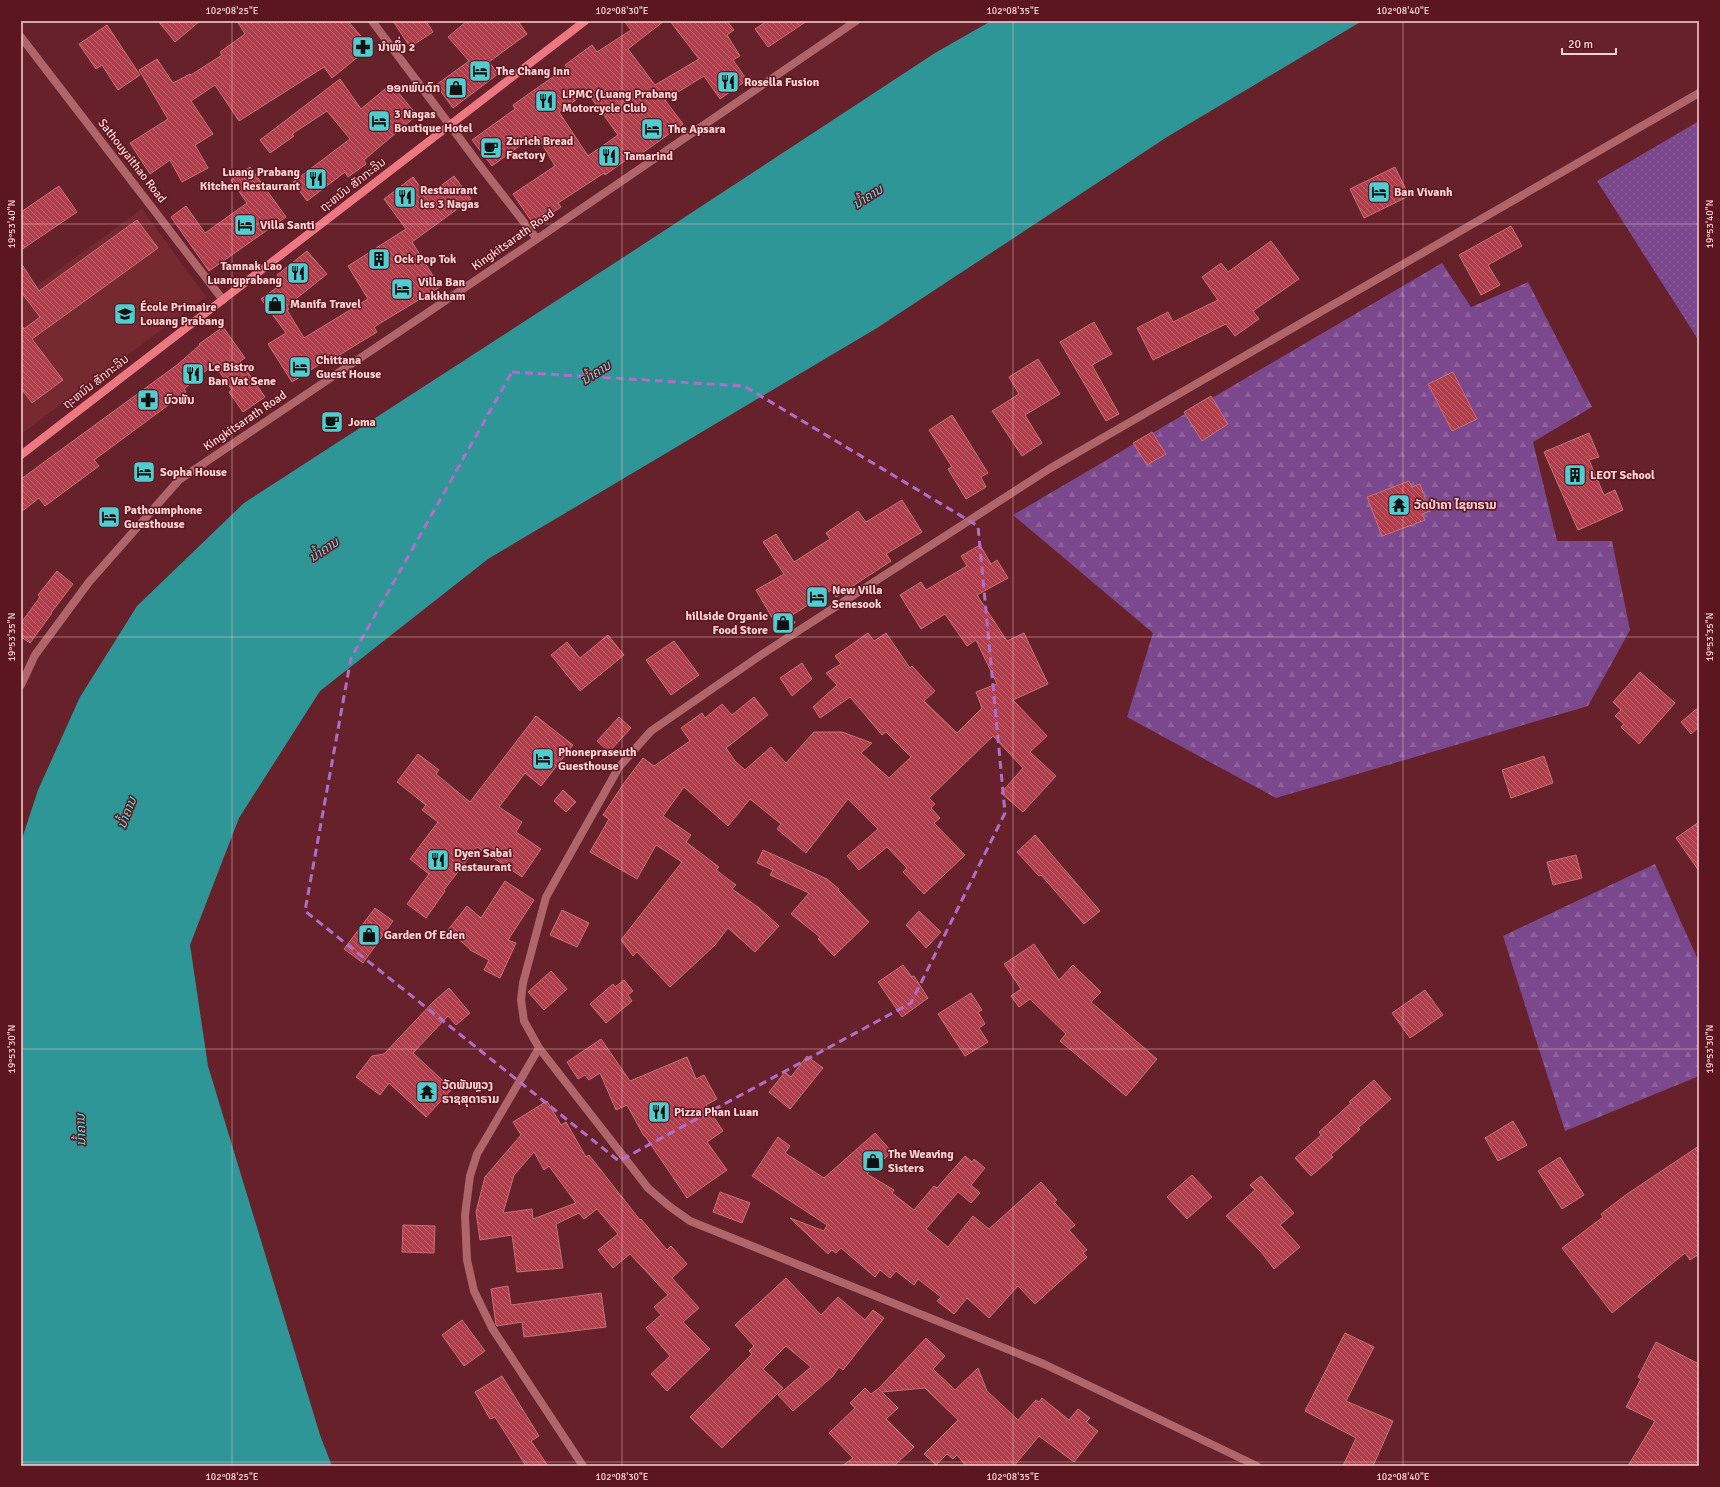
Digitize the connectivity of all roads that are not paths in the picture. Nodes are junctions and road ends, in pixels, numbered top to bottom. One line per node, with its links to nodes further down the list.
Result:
1 (372, 21): 6 (street)
2 (585, 21): 6 (main road, ຖະຫນົນ ສັກກະລິນ)
3 (856, 21): 7 (street, Kingkitsarath Road)
4 (21, 37): 8 (street, Sathouyaithao Road)
5 (1699, 93): 11 (street)
6 (450, 125): 7 (street); 8 (main road, ຖະຫນົນ ສັກກະລິນ)
7 (537, 239): 10 (street, Kingkitsarath Road)
8 (224, 300): 9 (main road, ຖະຫນົນ ສັກກະລິນ)
9 (21, 455)
10 (21, 685)
11 (539, 1048): 12 (street); 13 (street)
12 (583, 1466)
13 (1257, 1466)

